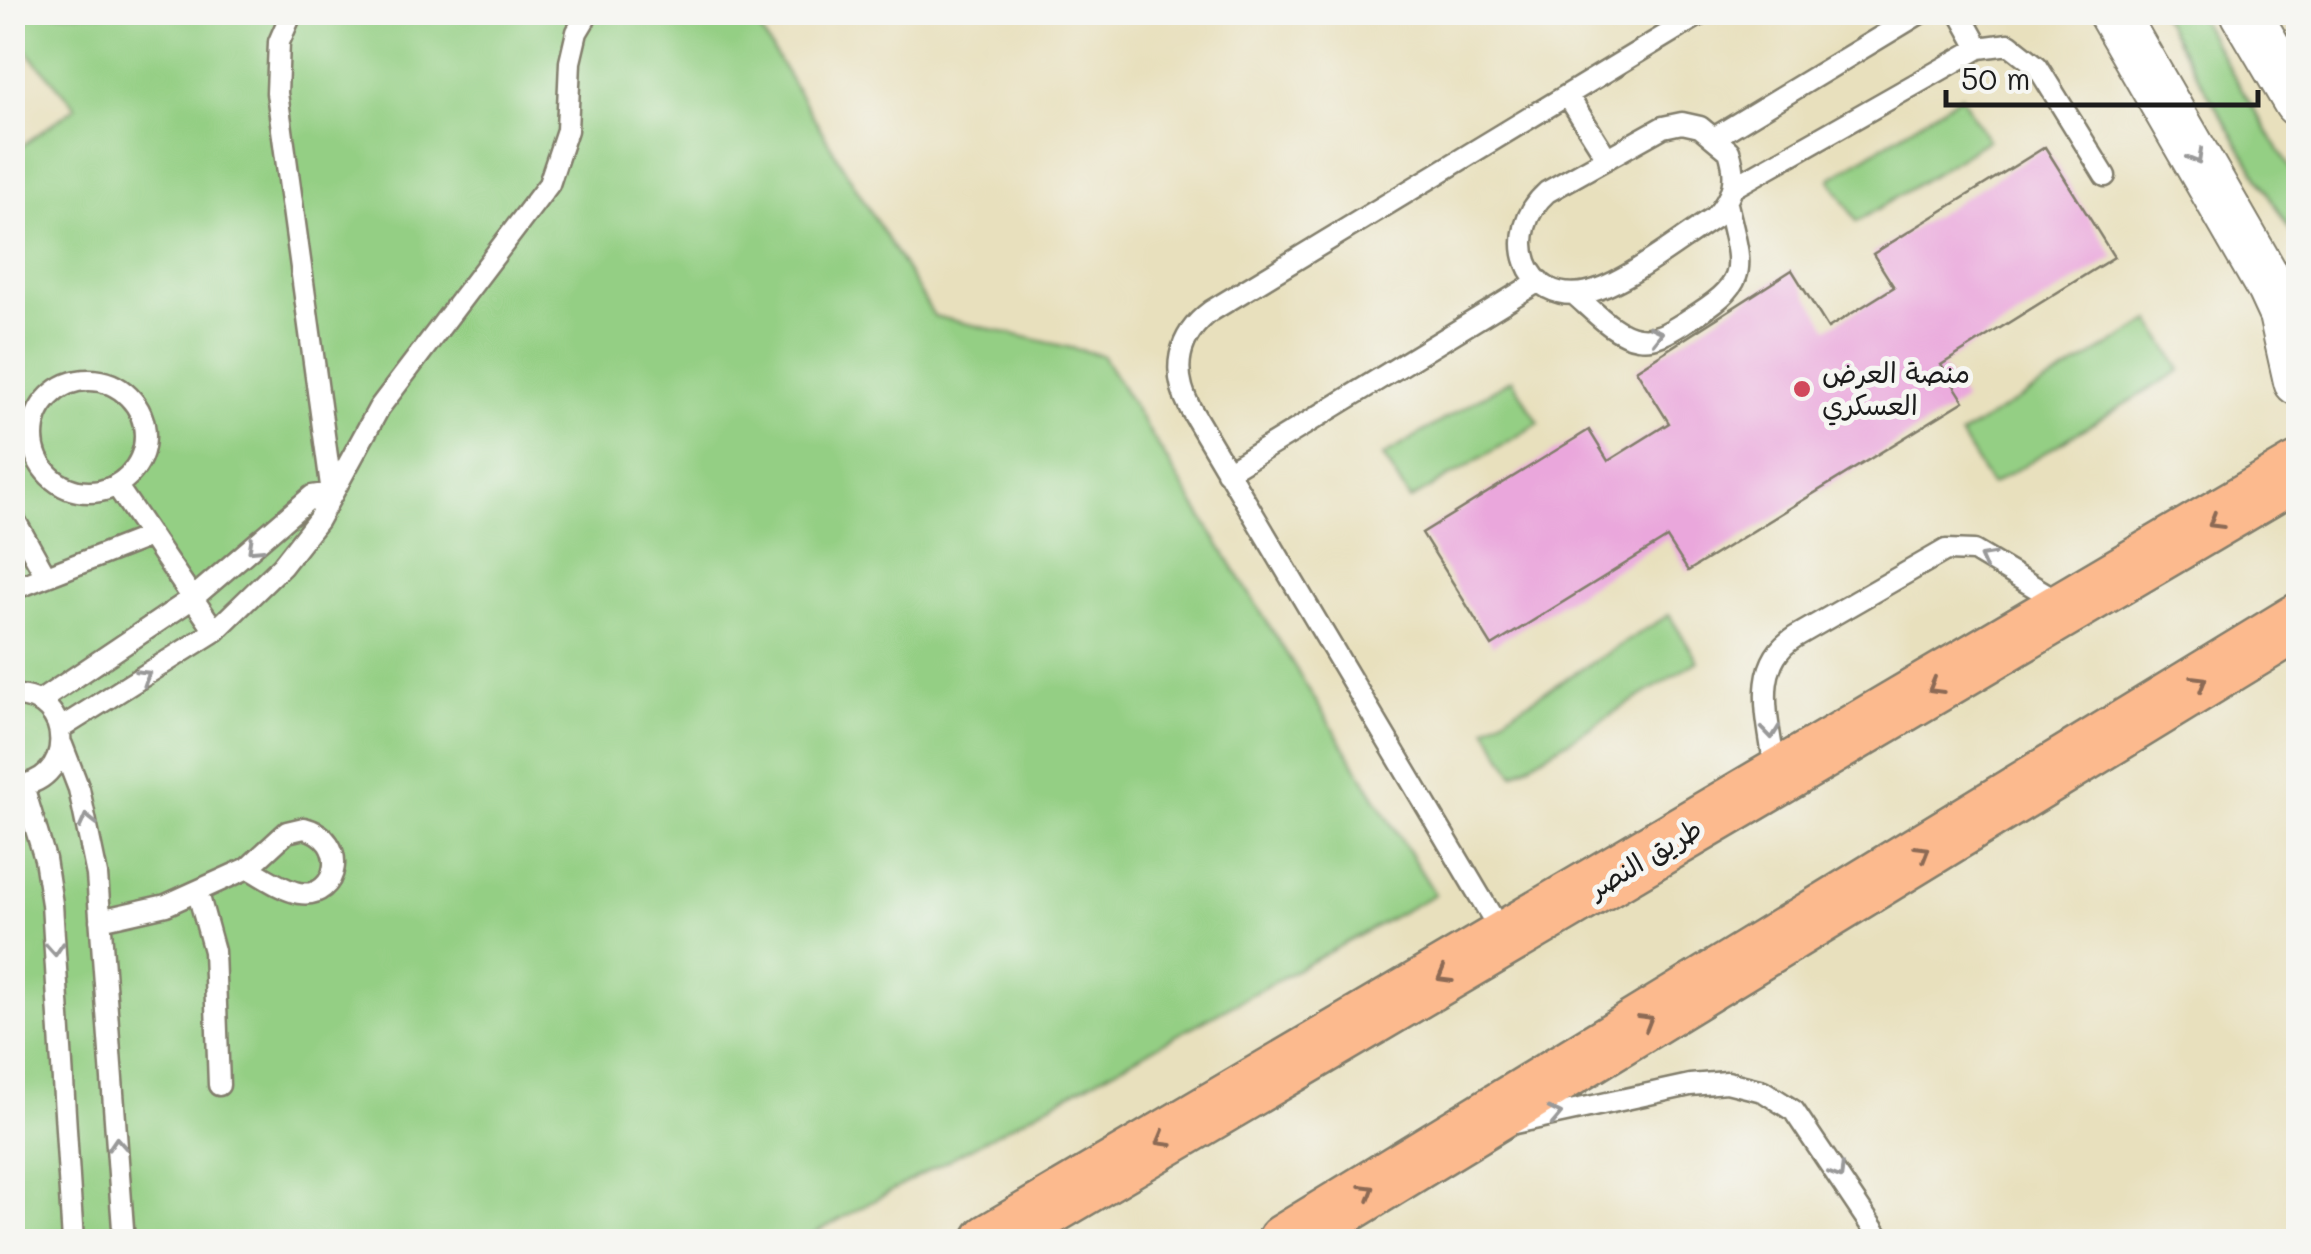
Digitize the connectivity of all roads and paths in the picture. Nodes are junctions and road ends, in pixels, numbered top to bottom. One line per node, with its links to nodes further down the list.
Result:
1 (292, 12): 21 (lane)
2 (589, 12): 21 (lane)
3 (1704, 12): 9 (lane)
4 (1922, 12): 11 (lane)
5 (1959, 12): 8 (lane)
6 (2112, 12): 17 (street, one-way to 17)
7 (2245, 12): 10 (street)
8 (1979, 48): 13 (lane); 14 (lane)
9 (1568, 96): 12 (lane); 19 (lane)
10 (2298, 102)
11 (1717, 136): 12 (lane); 14 (lane)
12 (1607, 158): 15 (lane)
13 (2106, 176)
14 (1730, 195): 16 (lane); 16 (lane, one-way to 14)
15 (1540, 281): 16 (lane); 19 (lane)
16 (1574, 294)
17 (2298, 381)
18 (2298, 471): 27 (highway, طريق النصر, one-way to 27)
19 (1227, 472): 38 (lane)
20 (116, 485): 20 (lane); 23 (lane)
21 (332, 494): 26 (lane, one-way to 26); 29 (lane)
22 (12, 516): 24 (lane)
23 (150, 536): 24 (lane); 26 (lane)
24 (46, 576): 25 (lane)
25 (12, 584)
26 (193, 598): 29 (lane); 31 (lane)
27 (2070, 608): 33 (highway, طريق النصر, one-way to 33); 33 (lane, one-way to 33)
28 (2298, 622): 40 (highway, one-way to 28)
29 (215, 631): 32 (lane, one-way to 29)
30 (12, 696): 31 (lane)
31 (40, 701): 32 (lane)
32 (62, 736): 34 (lane); 37 (lane, one-way to 32)
33 (1776, 780): 38 (highway, طريق النصر)
34 (18, 786): 41 (lane, one-way to 41)
35 (248, 868): 36 (lane)
36 (198, 894): 37 (lane); 39 (lane)
37 (100, 920): 42 (lane, one-way to 37)
38 (1506, 940): 43 (highway, طريق النصر, one-way to 43)
39 (219, 1086)
40 (1460, 1135): 44 (highway, one-way to 40); 45 (lane, one-way to 45)
41 (73, 1242)
42 (124, 1242)
43 (990, 1242)
44 (1285, 1242)
45 (1882, 1242)

